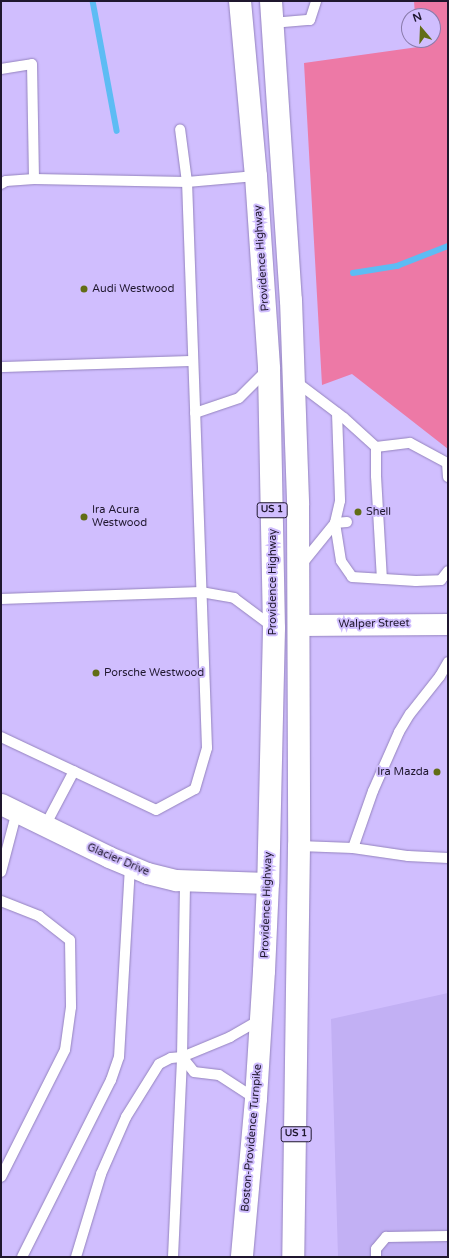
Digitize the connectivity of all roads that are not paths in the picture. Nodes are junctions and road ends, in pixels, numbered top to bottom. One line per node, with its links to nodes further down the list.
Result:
1 (240, 1): 7 (main road, Providence Highway / US 1)
2 (271, 1): 4 (main road, US 1)
3 (316, 1): 4 (lane)
4 (272, 23): 14 (main road, US 1)
5 (1, 69): 8 (lane)
6 (180, 129): 9 (lane)
7 (256, 176): 9 (lane); 13 (main road, Providence Highway / US 1)
8 (34, 179): 9 (lane); 10 (lane)
9 (187, 182): 11 (lane)
10 (1, 184)
11 (193, 361): 12 (lane); 15 (lane)
12 (1, 367)
13 (268, 369): 15 (lane); 28 (main road, Providence Highway / US 1)
14 (295, 381): 16 (lane); 21 (main road, US 1)
15 (195, 413): 24 (lane)
16 (338, 413): 17 (lane); 20 (lane)
17 (376, 447): 18 (lane); 23 (lane)
18 (448, 477)
19 (347, 522): 20 (lane)
20 (335, 523): 21 (lane); 23 (lane)
21 (298, 568): 27 (main road, US 1)
22 (448, 571): 23 (lane)
23 (382, 579)
24 (202, 592): 25 (lane); 28 (lane); 31 (lane)
25 (1, 598)
26 (448, 624): 27 (street, Walper Street)
27 (299, 625): 34 (main road, US 1)
28 (274, 628): 40 (main road, Providence Highway / US 1)
29 (448, 662): 35 (lane)
30 (1, 737): 31 (lane)
31 (74, 771): 33 (lane)
32 (9, 808): 33 (street, Glacier Drive); 38 (lane)
33 (45, 826): 37 (street, Glacier Drive)
34 (299, 846): 35 (lane); 51 (main road, US 1)
35 (354, 848): 36 (lane)
36 (448, 858)
37 (130, 867): 39 (street, Glacier Drive); 47 (lane)
38 (1, 872)
39 (185, 880): 40 (street, Glacier Drive); 43 (lane)
40 (268, 883): 42 (main road, Providence Highway / US 1)
41 (1, 901): 45 (lane)
42 (262, 1019): 43 (lane); 44 (main road, Boston-Providence Turnpike / US 1)
43 (182, 1057): 44 (lane); 48 (lane); 49 (lane)
44 (256, 1099): 50 (main road, Boston-Providence Turnpike / US 1)
45 (1, 1177)
46 (448, 1236): 52 (lane)
47 (22, 1257)
48 (76, 1257)
49 (173, 1257)
50 (242, 1257)
51 (293, 1257)
52 (376, 1257)

